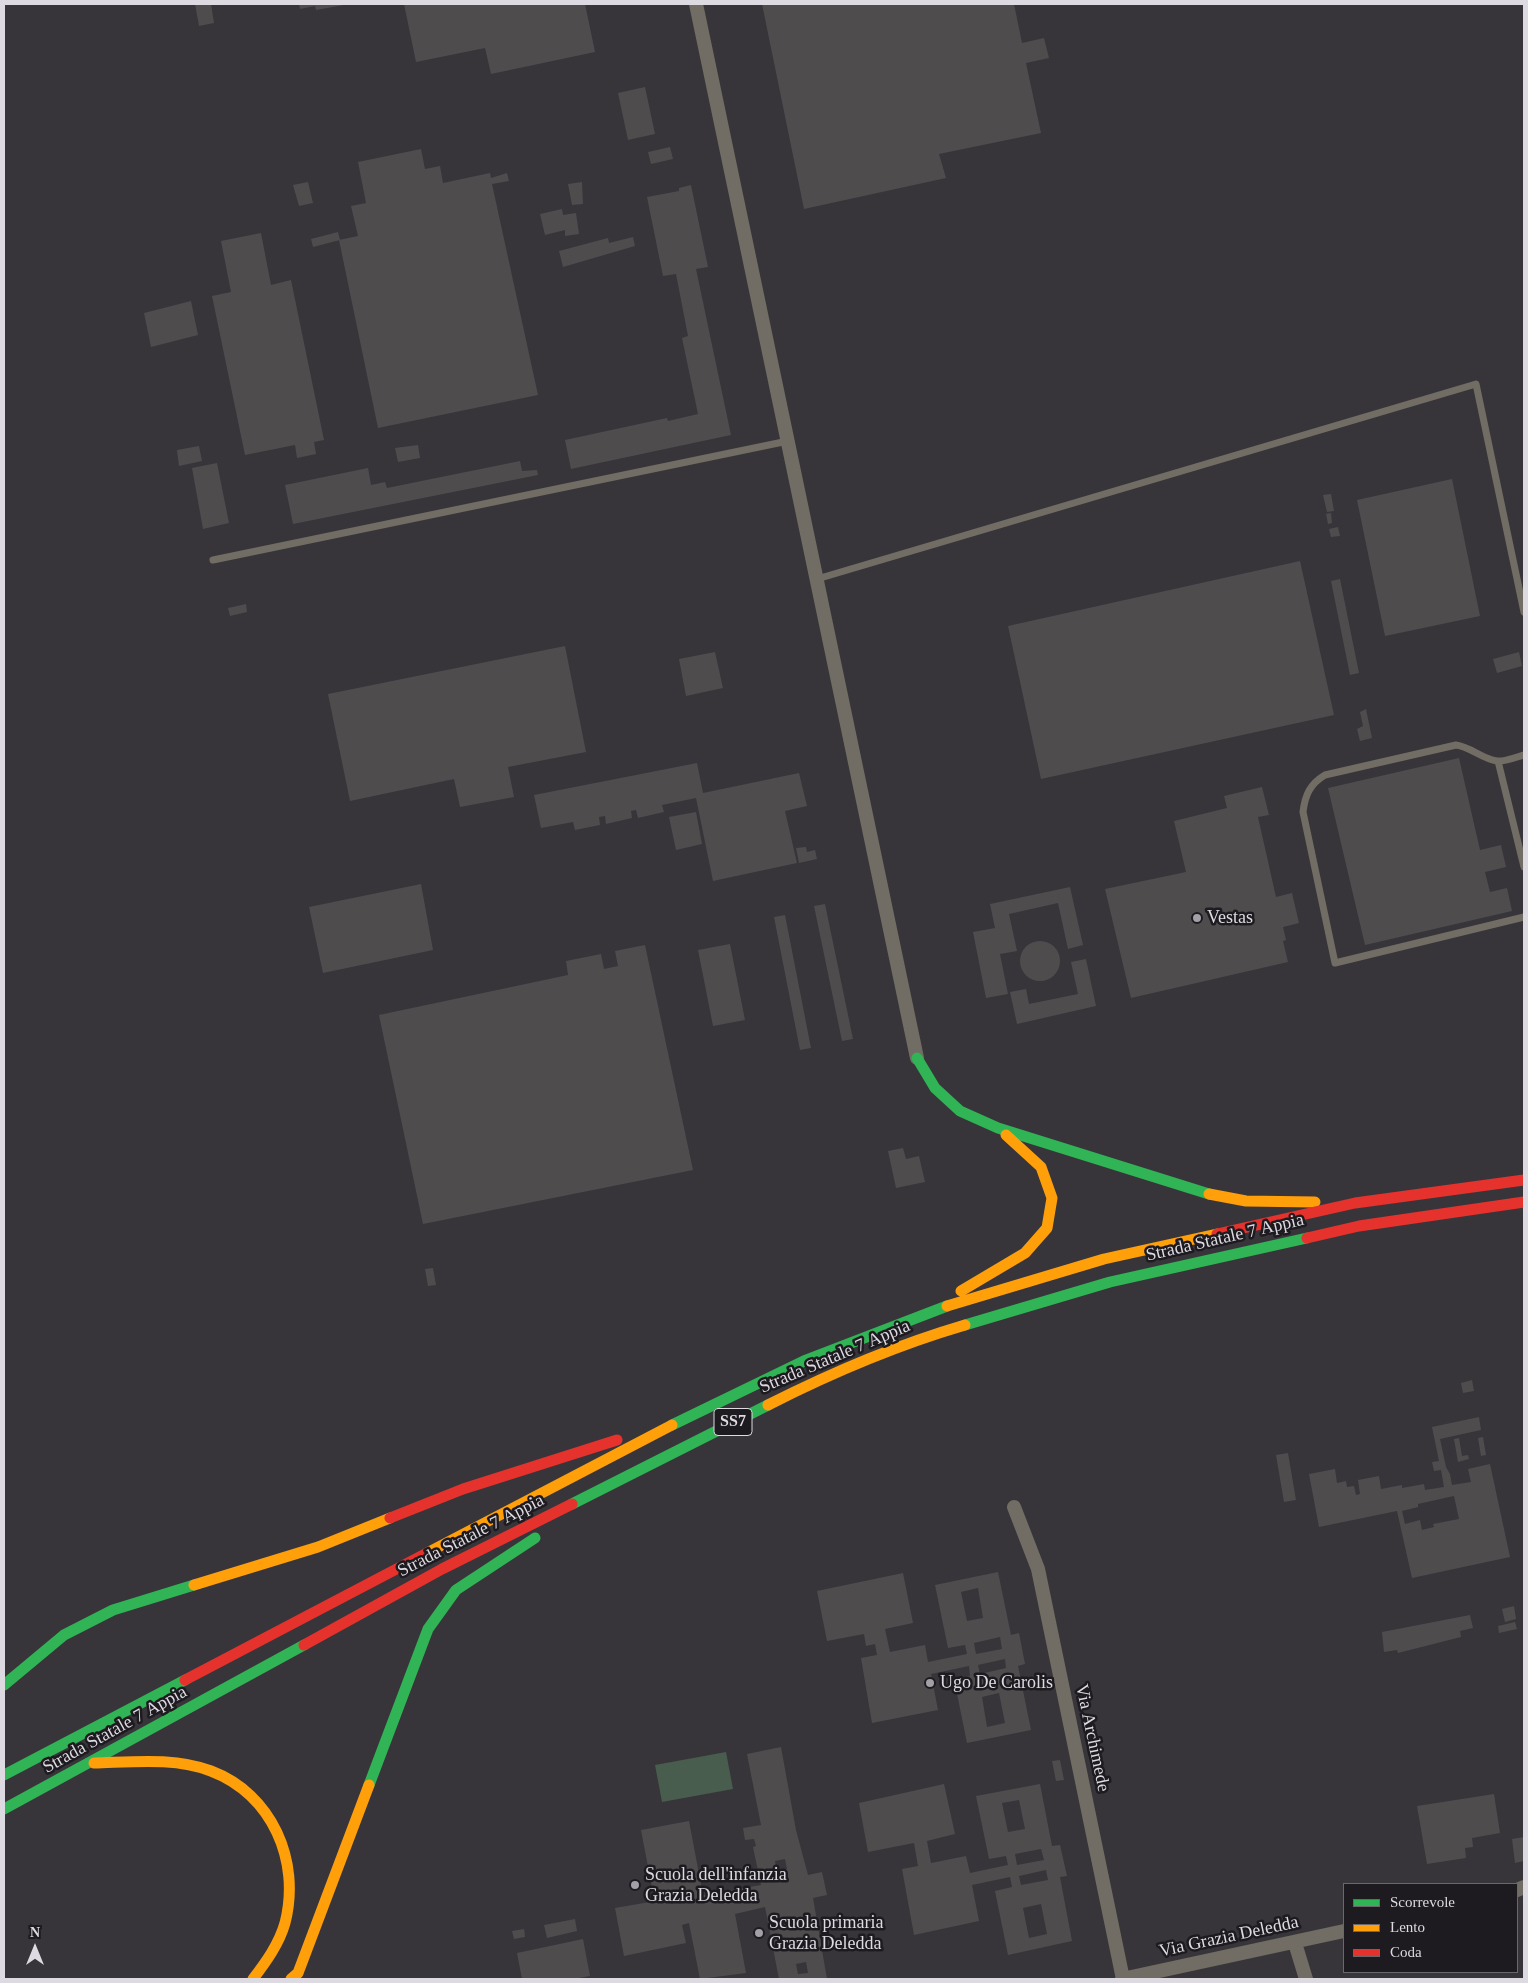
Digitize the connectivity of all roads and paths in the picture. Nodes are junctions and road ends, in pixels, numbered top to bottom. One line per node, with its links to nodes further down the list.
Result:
1 (696, 4): 2 (street)
2 (788, 441): 3 (lane); 4 (street)
3 (213, 560)
4 (817, 579): 5 (lane); 10 (street)
5 (1524, 612)
6 (1524, 755): 7 (lane)
7 (1498, 761): 8 (lane); 9 (lane)
8 (1524, 867)
9 (1524, 917)
10 (917, 1058): 11 (highway)
11 (998, 1128): 14 (highway); 15 (highway)
12 (1524, 1180): 14 (highway, Strada Statale 7 Appia / SS7)
13 (1524, 1202): 17 (highway, Strada Statale 7 Appia / SS7)
14 (1355, 1203): 15 (highway, Strada Statale 7 Appia / SS7)
15 (930, 1311): 16 (highway, Strada Statale 7 Appia / SS7)
16 (686, 1417): 19 (highway); 21 (highway, Strada Statale 7 Appia / SS7)
17 (650, 1464): 20 (highway, Strada Statale 7 Appia / SS7); 26 (highway)
18 (1014, 1507): 27 (street, Via Archimede)
19 (4, 1685)
20 (91, 1763): 22 (highway, Strada Statale 7 Appia / SS7); 25 (highway)
21 (4, 1776)
22 (4, 1809)
23 (1343, 1931): 24 (street, Via Grazia Deledda)
24 (1295, 1943): 27 (street, Via Grazia Deledda); 28 (street)
25 (253, 1979)
26 (292, 1979)
27 (1123, 1979)
28 (1306, 1979)

